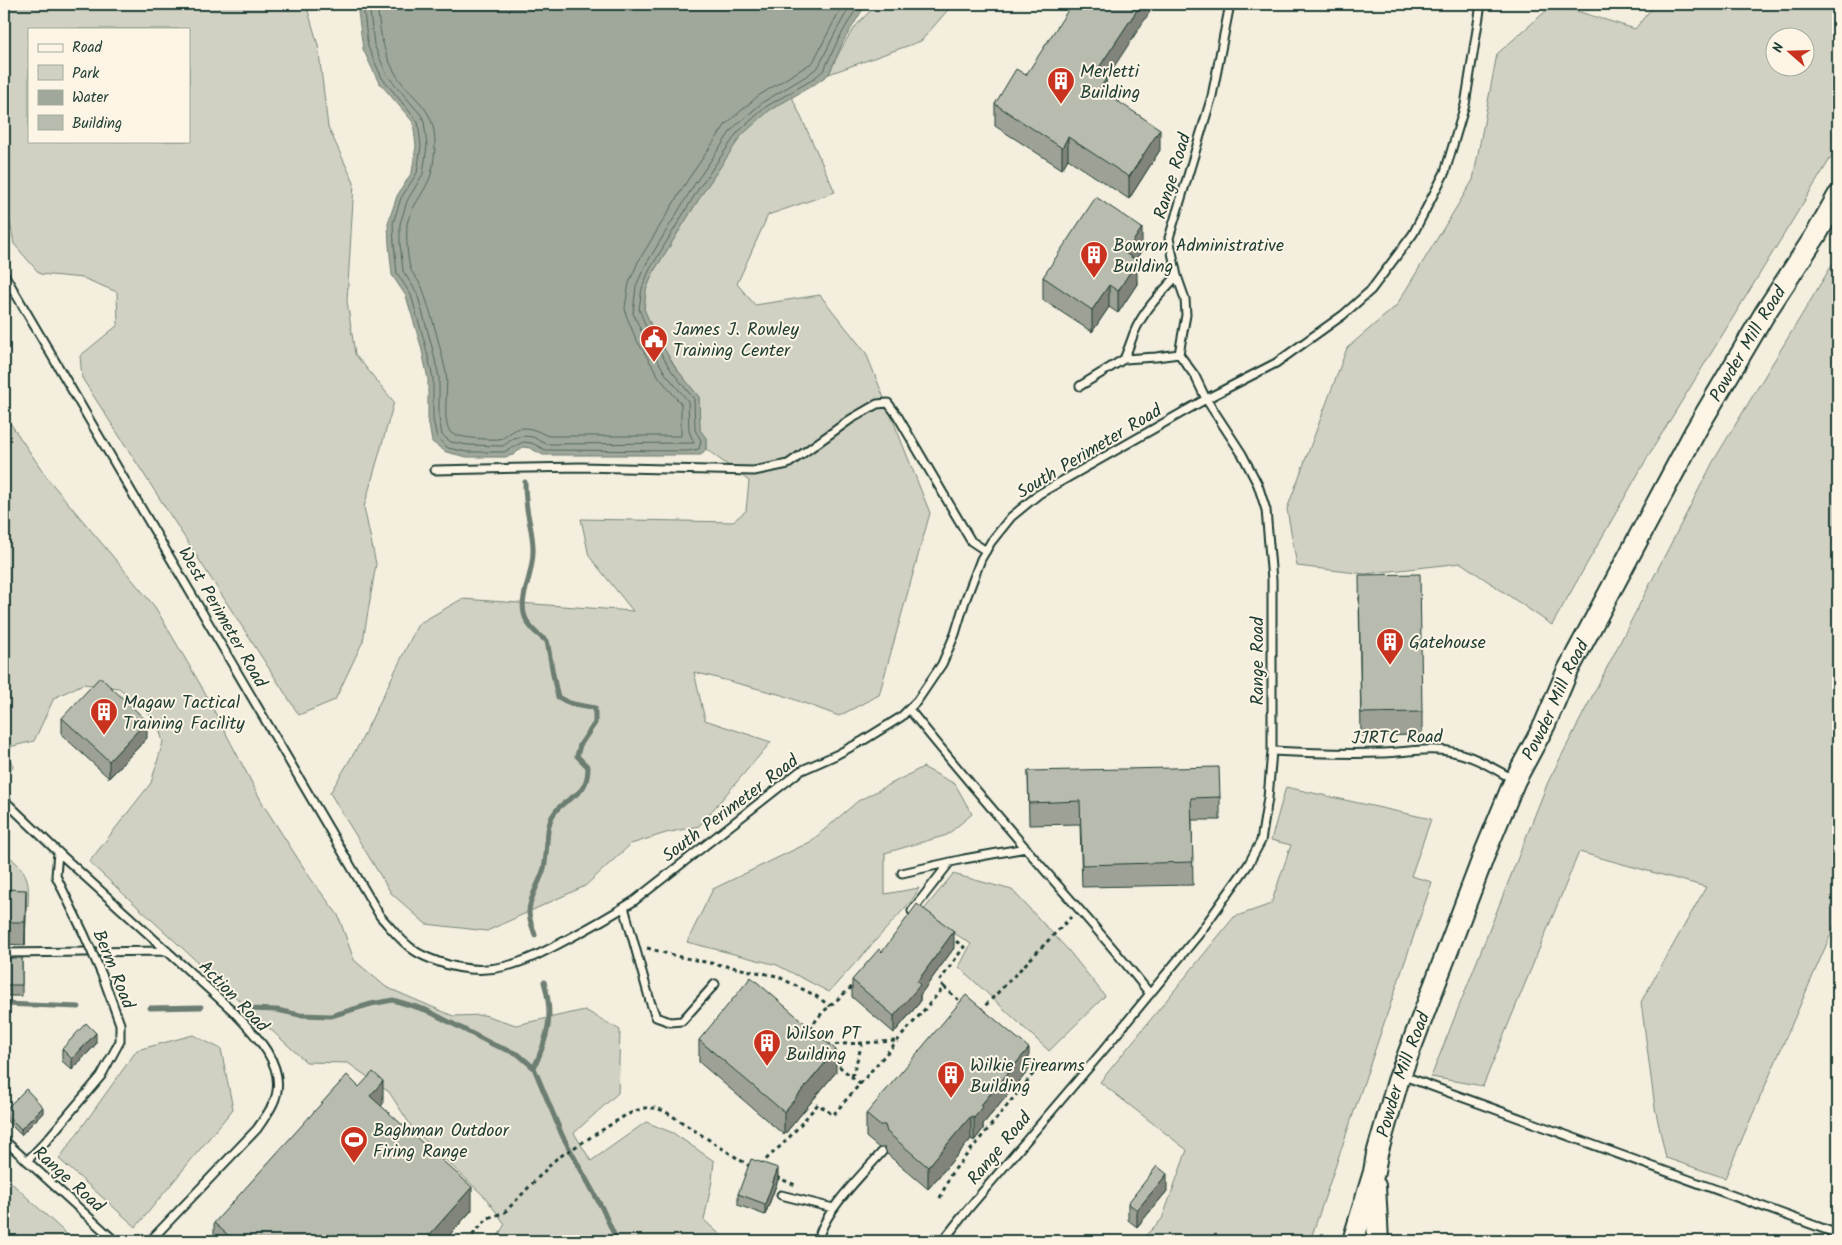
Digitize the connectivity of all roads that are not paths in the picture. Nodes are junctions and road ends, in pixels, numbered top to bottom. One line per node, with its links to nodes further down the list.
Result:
1 (1230, 4): 5 (lane, Range Road)
2 (1481, 4): 9 (lane, South Perimeter Road)
3 (1838, 196): 14 (main road, Powder Mill Road)
4 (4, 274): 24 (lane, West Perimeter Road)
5 (1177, 276): 6 (lane, Range Road); 7 (lane)
6 (1179, 354): 7 (lane); 9 (lane, Range Road)
7 (1124, 359): 8 (lane)
8 (1080, 386)
9 (1206, 399): 11 (lane, South Perimeter Road); 13 (lane, Range Road)
10 (435, 470): 11 (lane)
11 (986, 551): 12 (lane, South Perimeter Road)
12 (909, 709): 16 (lane); 20 (lane, South Perimeter Road)
13 (1272, 751): 14 (lane, JJRTC Road); 26 (lane, Range Road)
14 (1516, 780): 27 (main road, Powder Mill Road)
15 (4, 800): 17 (lane, Action Road)
16 (1026, 848): 18 (lane); 26 (lane)
17 (58, 852): 22 (lane, Action Road); 30 (lane, Berm Road, bridge)
18 (950, 862): 19 (lane); 21 (lane)
19 (902, 873)
20 (624, 907): 24 (lane, South Perimeter Road); 25 (lane)
21 (912, 911)
22 (167, 951): 23 (lane); 36 (lane, Action Road)
23 (4, 953)
24 (432, 960)
25 (715, 984)
26 (1150, 994): 38 (lane, Range Road)
27 (1400, 1075): 31 (main road, Powder Mill Road); 34 (lane)
28 (4, 1140): 30 (lane, Range Road)
29 (882, 1152): 33 (lane)
30 (27, 1161): 35 (lane, Range Road)
31 (1374, 1172): 39 (main road, Powder Mill Road); 40 (main road)
32 (782, 1195): 33 (lane)
33 (834, 1208): 37 (lane)
34 (1838, 1234)
35 (115, 1241)
36 (150, 1241)
37 (818, 1241)
38 (943, 1241)
39 (1353, 1241)
40 (1378, 1241)

